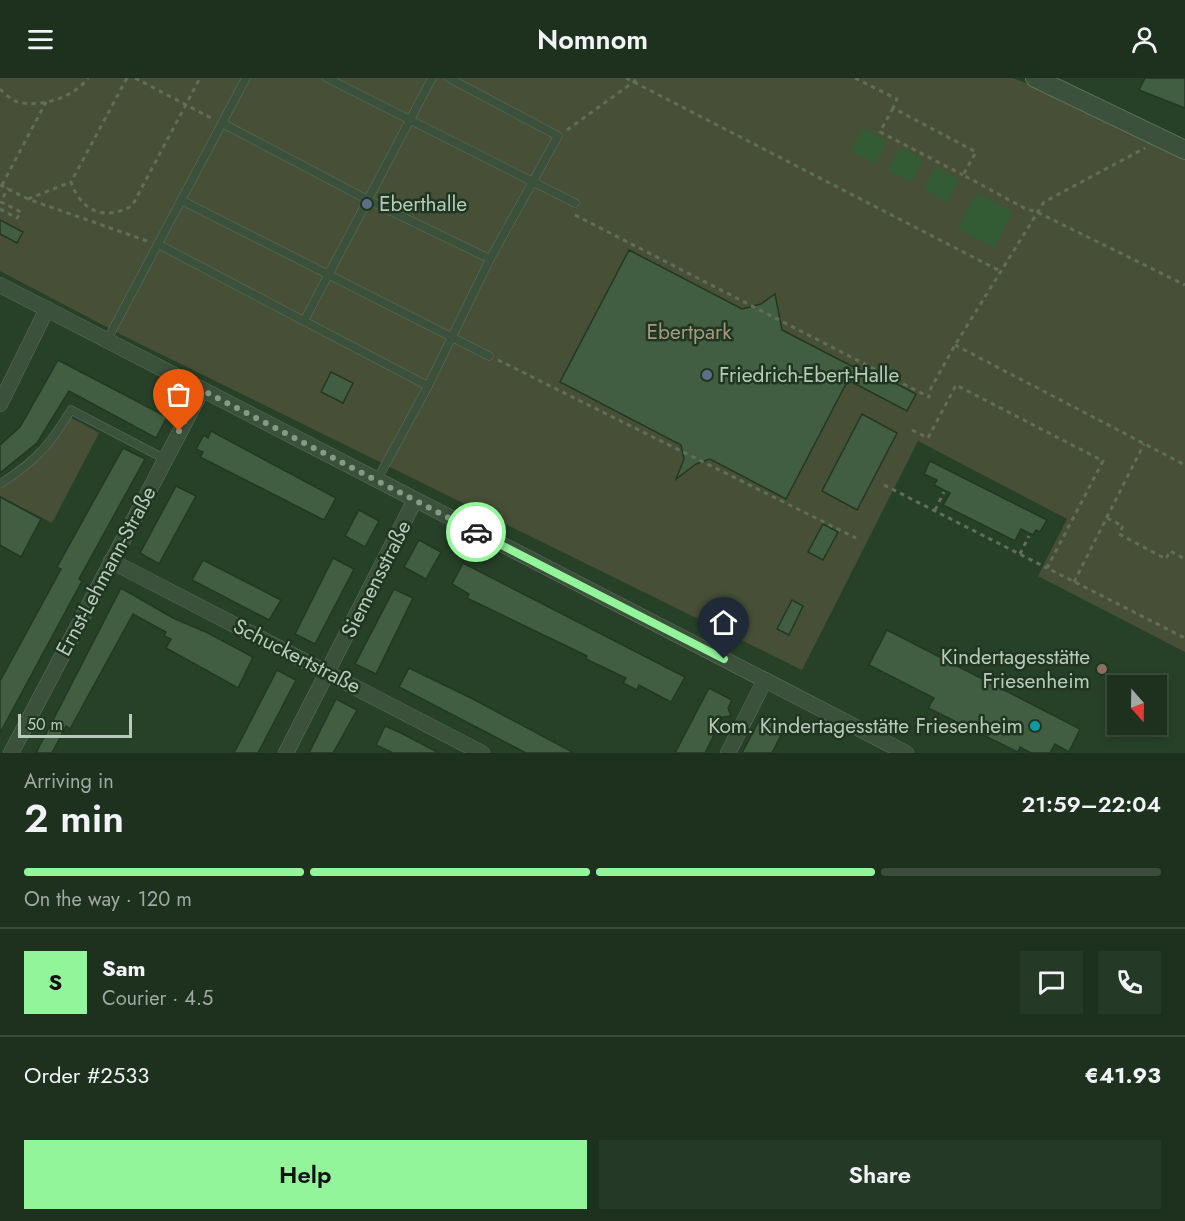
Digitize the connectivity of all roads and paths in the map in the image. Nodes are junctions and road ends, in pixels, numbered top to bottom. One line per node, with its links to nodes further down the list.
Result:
1 (88, 78): 15 (path)
2 (127, 78): 24 (path)
3 (135, 78): 16 (path)
4 (200, 78): 16 (path)
5 (246, 78): 19 (lane)
6 (327, 78): 18 (lane)
7 (432, 78): 18 (lane)
8 (449, 78): 20 (lane)
9 (626, 78): 13 (path)
10 (639, 78): 13 (path)
11 (855, 78): 17 (path)
12 (1035, 78): 21 (street)
13 (636, 83): 20 (path); 36 (path)
14 (0, 89): 15 (path)
15 (46, 102): 26 (path)
16 (185, 105): 19 (path); 24 (path)
17 (893, 108): 23 (path); 23 (path)
18 (410, 120): 25 (lane); 30 (lane)
19 (222, 123): 29 (lane); 30 (lane)
20 (558, 136): 25 (lane)
21 (1162, 139): 22 (street); 33 (path)
22 (1185, 150)
23 (963, 176): 33 (path)
24 (70, 182): 28 (path)
25 (532, 182): 31 (lane); 35 (lane)
26 (1, 185): 27 (path)
27 (8, 188): 28 (path); 32 (path)
28 (28, 199): 34 (path)
29 (181, 200): 34 (lane); 37 (lane)
30 (368, 200): 35 (lane); 37 (lane)
31 (575, 203): 44 (path)
32 (0, 209)
33 (1037, 212): 36 (path); 39 (path)
34 (158, 244): 41 (lane); 43 (lane)
35 (490, 259): 42 (lane)
36 (1001, 271): 44 (path)
37 (328, 274): 41 (lane); 42 (lane)
38 (0, 285): 40 (street)
39 (1185, 285)
40 (47, 309): 43 (street); 48 (street)
41 (304, 321): 46 (lane)
42 (452, 337): 45 (lane); 46 (lane)
43 (107, 340): 47 (street)
44 (955, 345): 50 (path)
45 (489, 356): 61 (path)
46 (428, 386): 53 (lane)
47 (202, 390): 51 (street, Ernst-Lehmann-Straße); 53 (street)
48 (0, 404)
49 (912, 430): 65 (path)
50 (1144, 444): 52 (path); 59 (path)
51 (165, 459): 54 (lane); 64 (street, Ernst-Lehmann-Straße)
52 (1185, 465)
53 (377, 480): 57 (street)
54 (0, 484)
55 (884, 485): 58 (path)
56 (944, 492): 58 (path)
57 (415, 500): 68 (street, Siemensstraße); 69 (street)
58 (935, 510): 62 (path)
59 (1107, 518): 63 (path); 66 (path)
60 (1029, 536): 62 (path)
61 (856, 538)
62 (1020, 554): 65 (path)
63 (1185, 559)
64 (111, 561): 68 (street, Schuckertstraße); 70 (street, Ernst-Lehmann-Straße)
65 (1047, 568): 66 (path)
66 (1074, 582): 67 (path)
67 (1185, 638)
68 (328, 672): 71 (street, Siemensstraße); 72 (street, Schuckertstraße)
69 (765, 680): 73 (street); 74 (street)
70 (10, 753)
71 (286, 753)
72 (482, 753)
73 (728, 753)
74 (906, 753)

